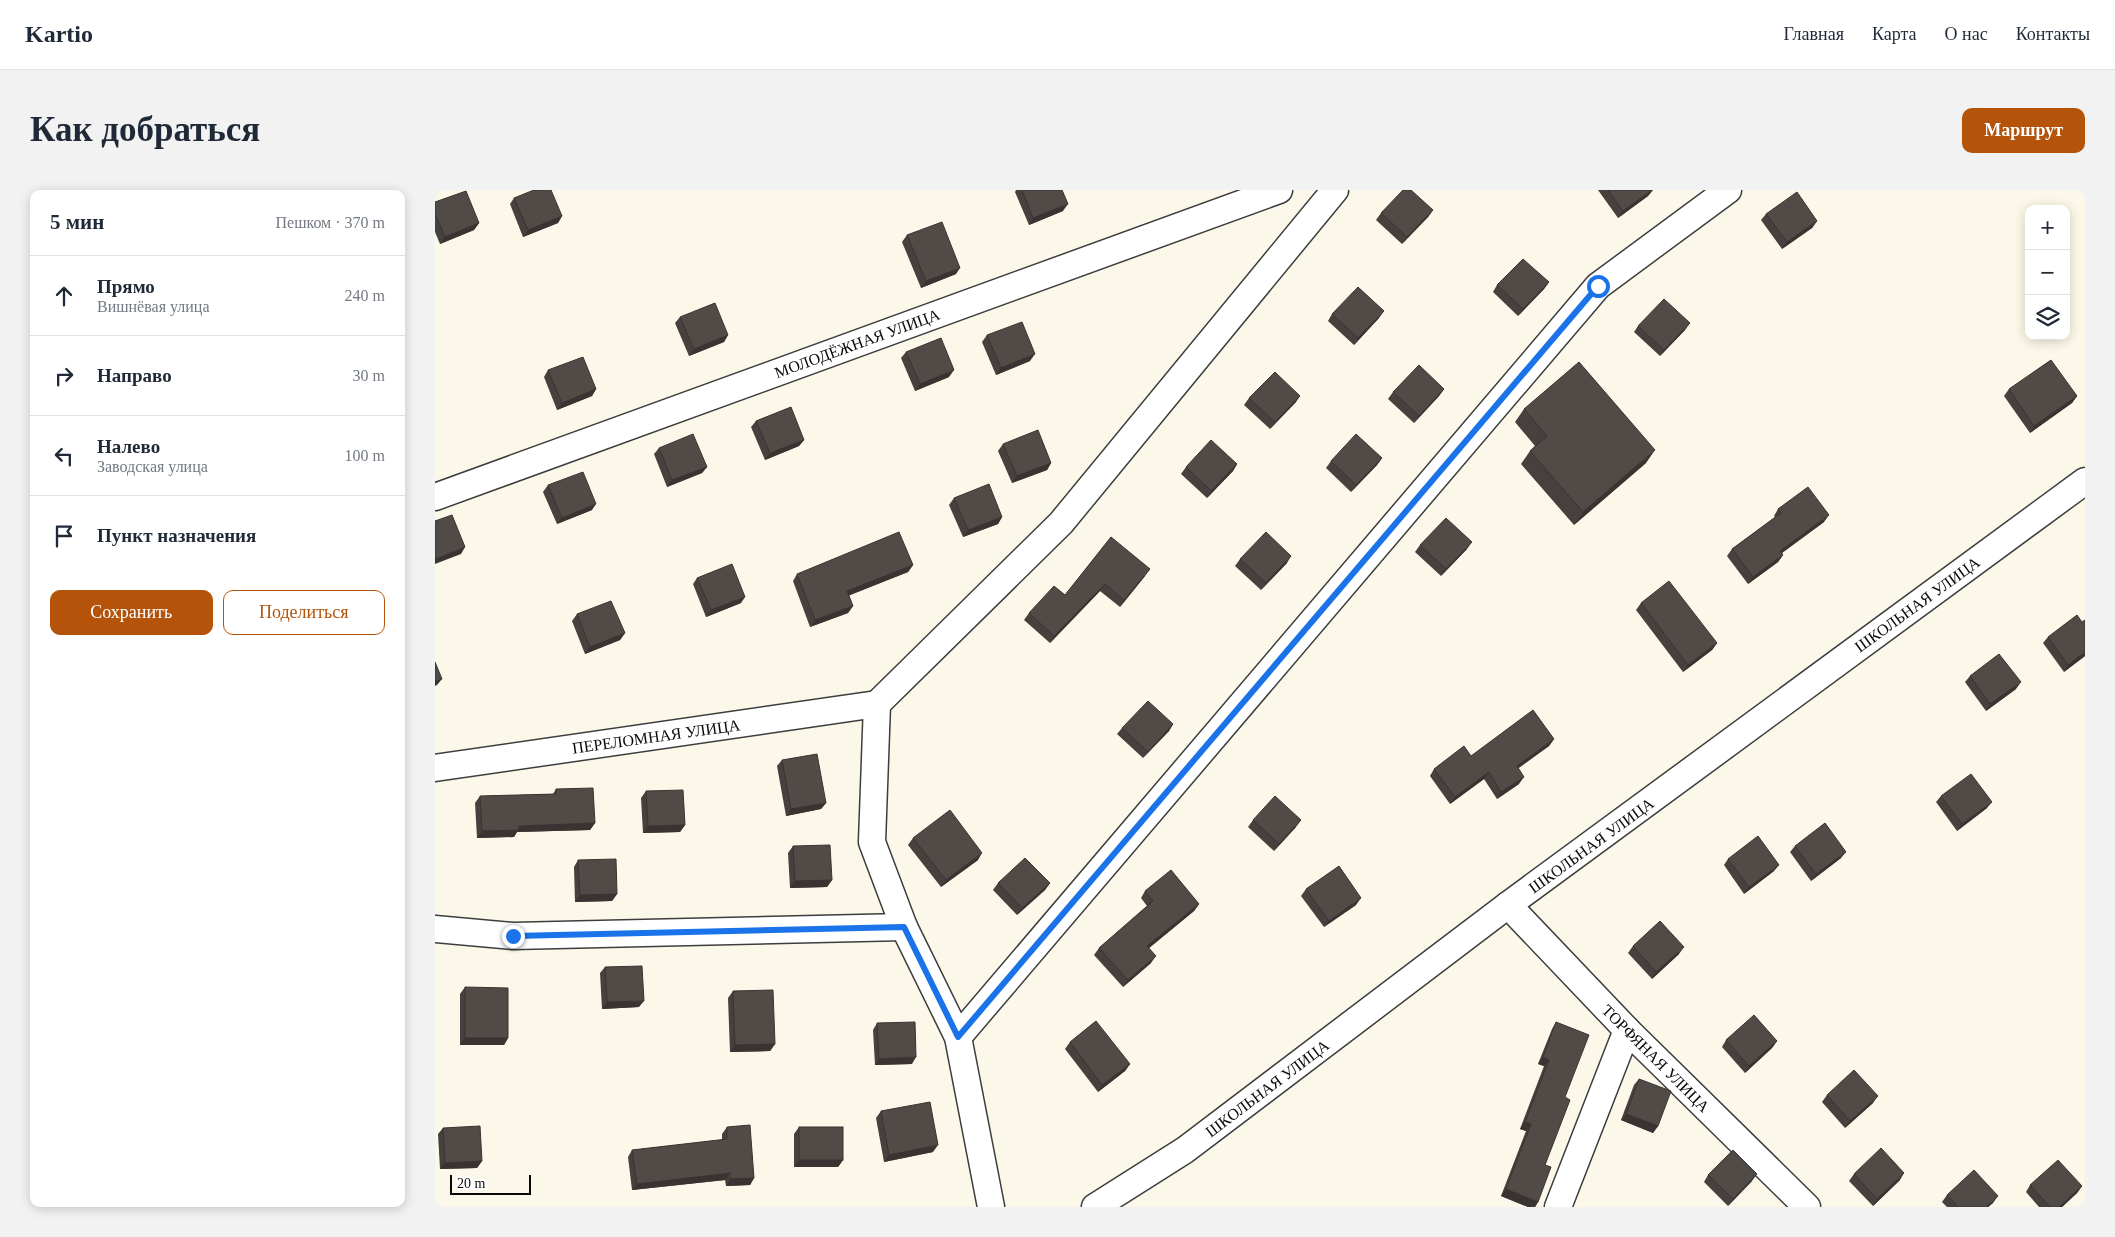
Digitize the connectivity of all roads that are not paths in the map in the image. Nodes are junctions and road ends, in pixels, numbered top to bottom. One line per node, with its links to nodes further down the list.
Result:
1 (1279, 190): 5 (street, МОЛОДЁЖНАЯ УЛИЦА)
2 (1335, 190): 6 (street)
3 (1728, 190): 12 (street)
4 (2085, 481): 8 (street, ШКОЛЬНАЯ УЛИЦА)
5 (435, 497)
6 (877, 704): 7 (street, ПЕРЕЛОМНАЯ УЛИЦА); 9 (street)
7 (435, 768)
8 (1508, 905): 11 (street, ТОРФЯНАЯ УЛИЦА); 14 (street, ШКОЛЬНАЯ УЛИЦА)
9 (904, 927): 10 (street); 12 (street)
10 (435, 929)
11 (1627, 1030): 15 (street); 16 (street, ТОРФЯНАЯ УЛИЦА)
12 (958, 1037): 13 (street)
13 (991, 1207)
14 (1095, 1207)
15 (1558, 1207)
16 (1807, 1207)

